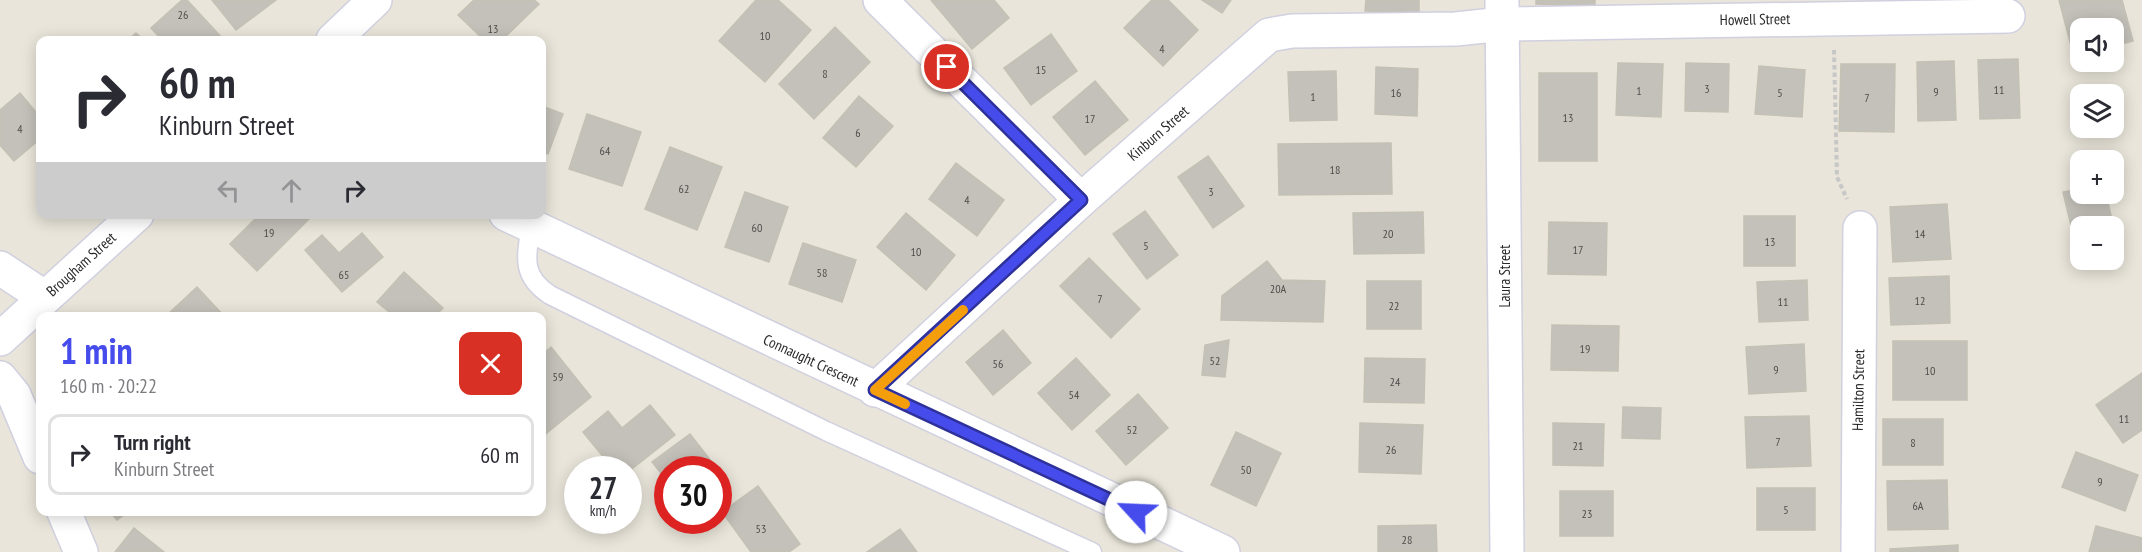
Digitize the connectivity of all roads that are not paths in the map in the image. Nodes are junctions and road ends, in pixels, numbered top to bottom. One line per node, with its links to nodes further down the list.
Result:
1 (375, 0): 6 (street)
2 (880, 0): 7 (street)
3 (1879, 9): 4 (street, Howell Street); 5 (street, Howell Street)
4 (1503, 12): 7 (street, Kinburn Street); 21 (street, Laura Street)
5 (2008, 16)
6 (337, 36)
7 (1081, 200): 15 (street, Kinburn Street)
8 (131, 219): 12 (street, Brougham Street)
9 (519, 220): 15 (street, Connaught Crescent); 19 (lane, Connaught Crescent)
10 (1860, 228): 22 (street, Hamilton Street)
11 (0, 268): 12 (street)
12 (44, 297): 13 (street, Brougham Street)
13 (0, 339)
14 (0, 378): 16 (street)
15 (875, 390): 20 (street, Connaught Crescent)
16 (36, 447)
17 (66, 516): 18 (street)
18 (81, 552)
19 (1092, 552)
20 (1223, 552)
21 (1507, 552)
22 (1858, 552)

